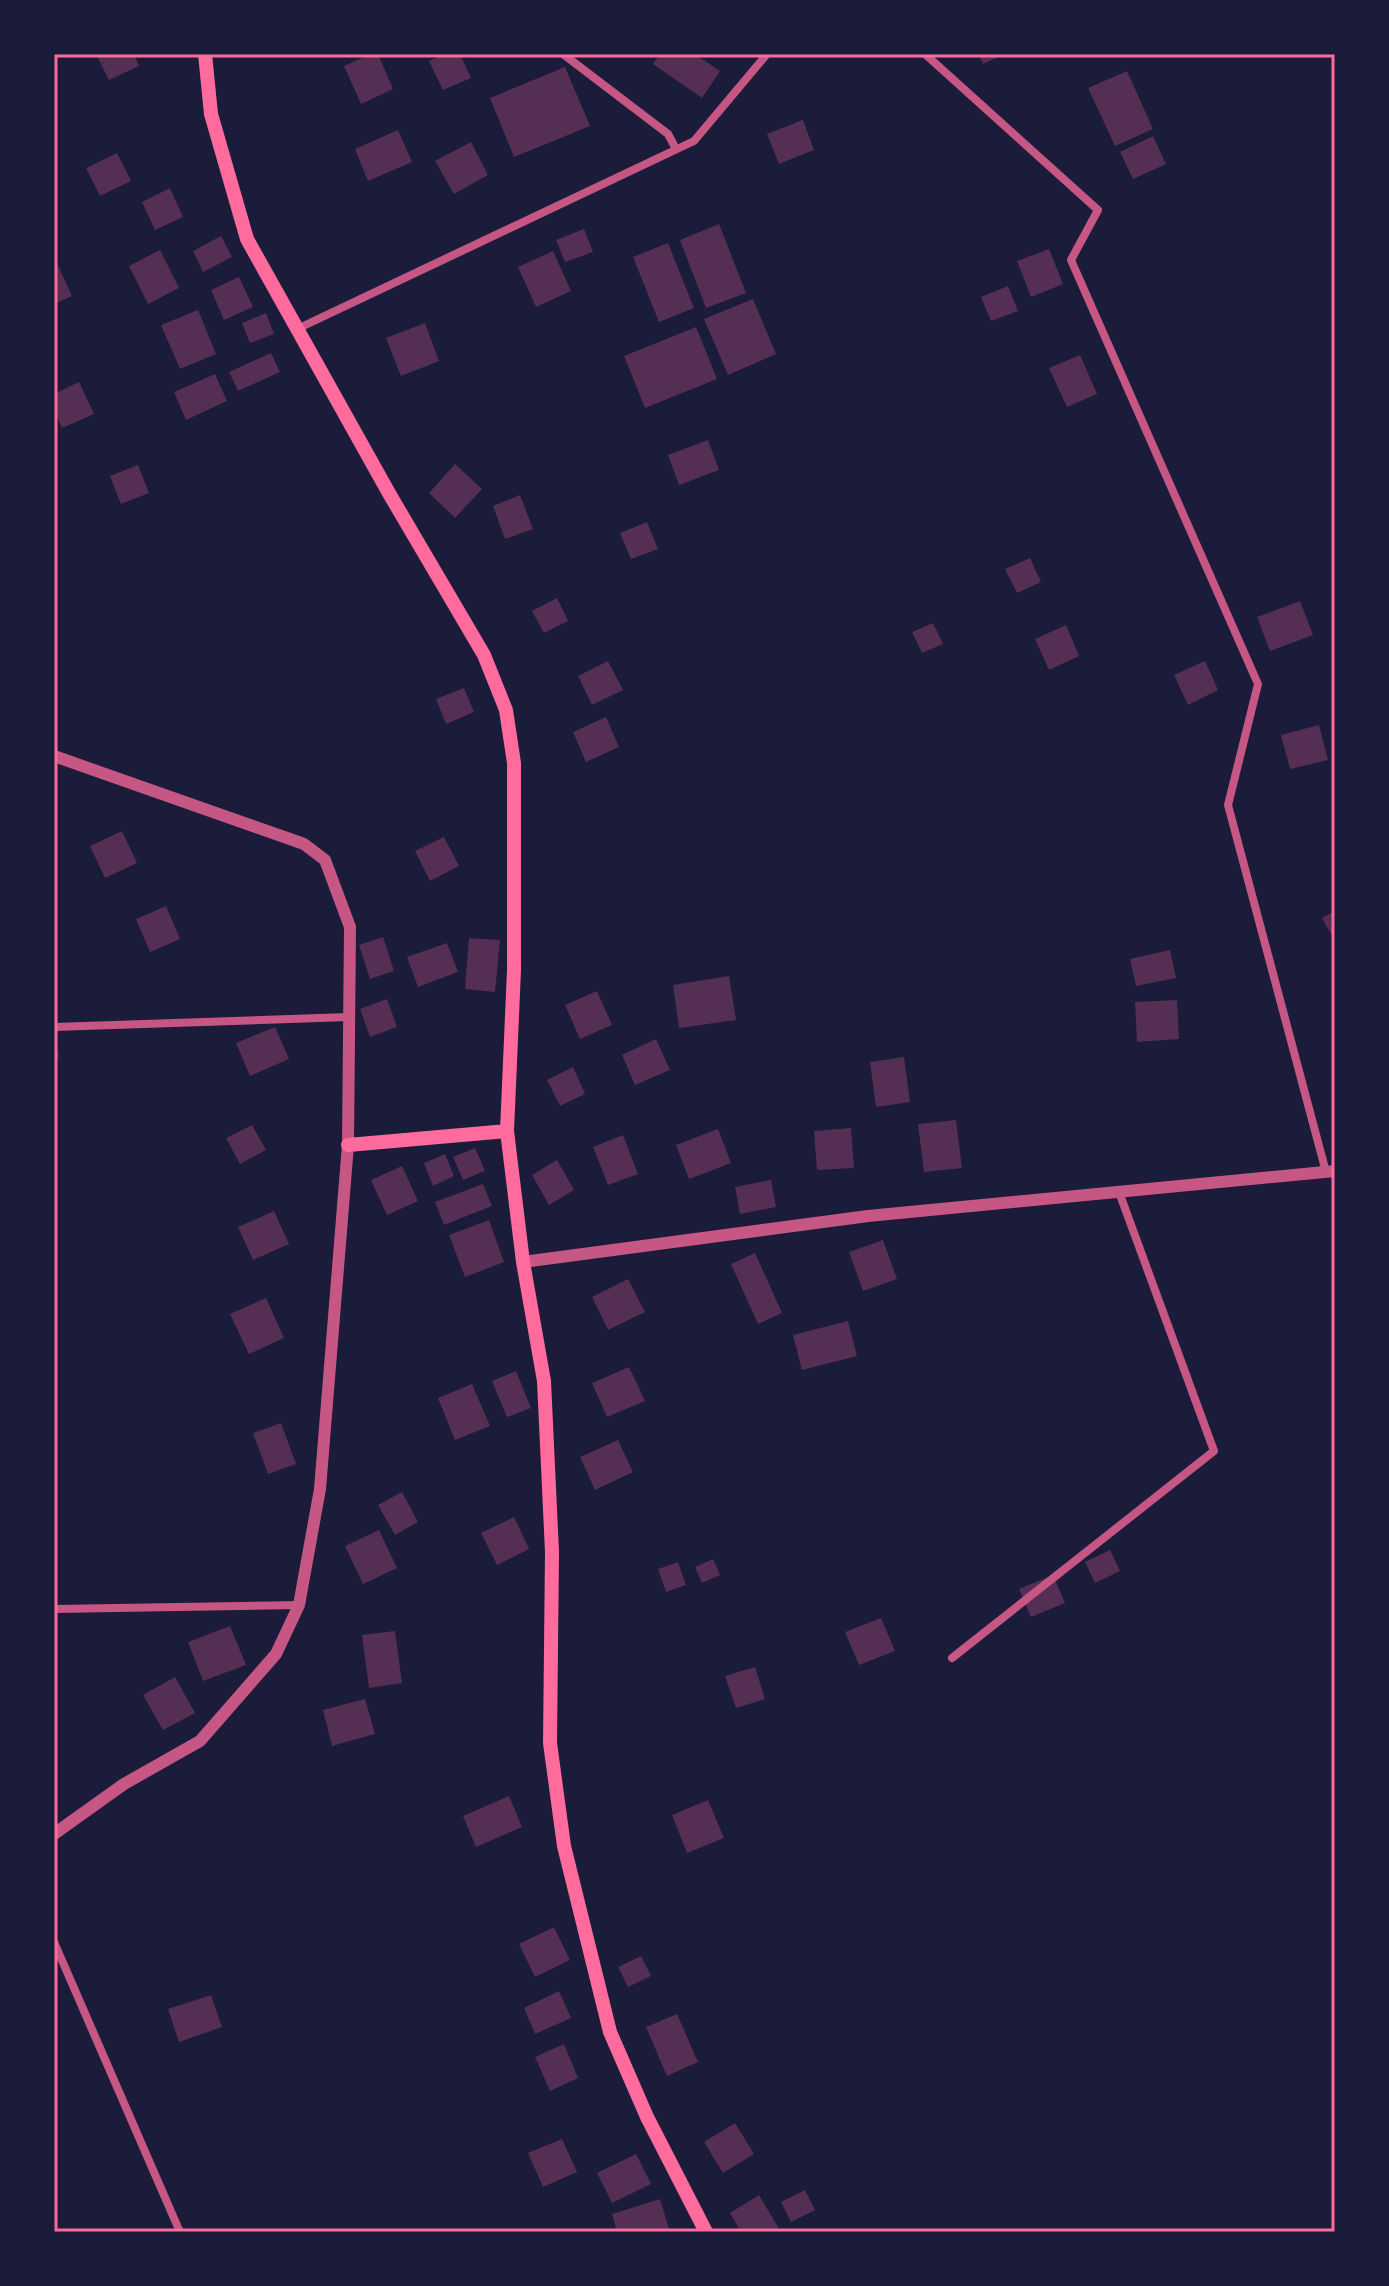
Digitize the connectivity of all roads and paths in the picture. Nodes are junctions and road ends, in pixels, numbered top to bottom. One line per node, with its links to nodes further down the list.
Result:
1 (205, 54): 6 (main road)
2 (563, 54): 5 (street)
3 (767, 54): 5 (street)
4 (925, 54): 12 (street)
5 (676, 149): 6 (street)
6 (296, 329): 10 (main road)
7 (54, 756): 8 (street)
8 (348, 1017): 9 (street); 11 (street)
9 (54, 1027)
10 (507, 1131): 11 (main road); 14 (main road)
11 (348, 1145): 15 (street)
12 (1331, 1171): 13 (street)
13 (1119, 1192): 14 (street); 17 (street)
14 (523, 1262): 21 (main road)
15 (299, 1605): 16 (street); 18 (street)
16 (54, 1609)
17 (952, 1658)
18 (54, 1834)
19 (54, 1942): 20 (street)
20 (180, 2232)
21 (706, 2232)

